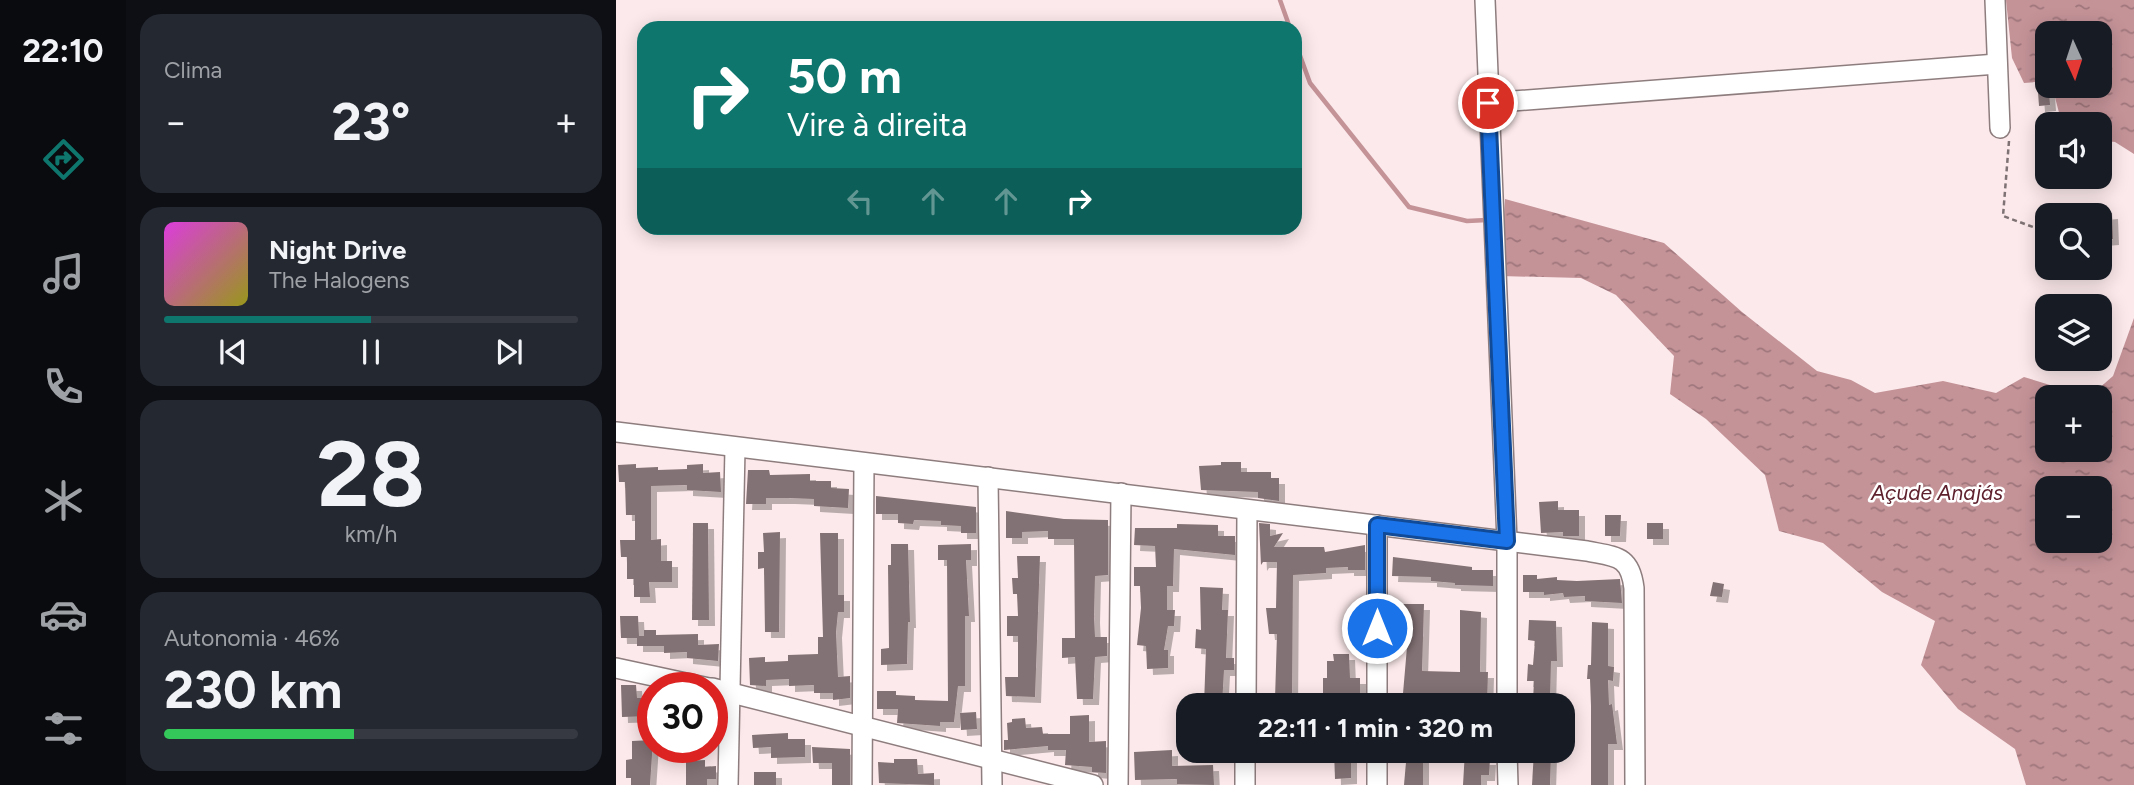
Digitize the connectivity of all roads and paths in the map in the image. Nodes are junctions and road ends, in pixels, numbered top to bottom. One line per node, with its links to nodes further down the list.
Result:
1 (1485, 0): 4 (street)
2 (1995, 0): 3 (street)
3 (1997, 64): 4 (street); 5 (street)
4 (1488, 103): 14 (street)
5 (2000, 128): 6 (path)
6 (2035, 227)
7 (616, 432): 8 (street)
8 (735, 448): 9 (street); 17 (street)
9 (864, 463): 10 (street); 22 (street)
10 (988, 477): 11 (street); 23 (street)
11 (1121, 493): 12 (street); 32 (street)
12 (1247, 510): 13 (street); 19 (street)
13 (1377, 525): 14 (street); 20 (street)
14 (1507, 541): 21 (street); 36 (street)
15 (616, 668): 16 (street)
16 (637, 672)
17 (718, 672)
18 (728, 692): 22 (street)
19 (1246, 693)
20 (1377, 693)
21 (1507, 693)
22 (863, 727): 23 (street); 29 (street)
23 (992, 760): 30 (street); 31 (street)
24 (725, 763): 28 (street)
25 (1245, 763): 33 (street)
26 (1377, 763): 34 (street)
27 (1507, 763): 35 (street)
28 (727, 785)
29 (862, 785)
30 (992, 785)
31 (1093, 785)
32 (1118, 785)
33 (1245, 785)
34 (1377, 785)
35 (1507, 785)
36 (1635, 785)

